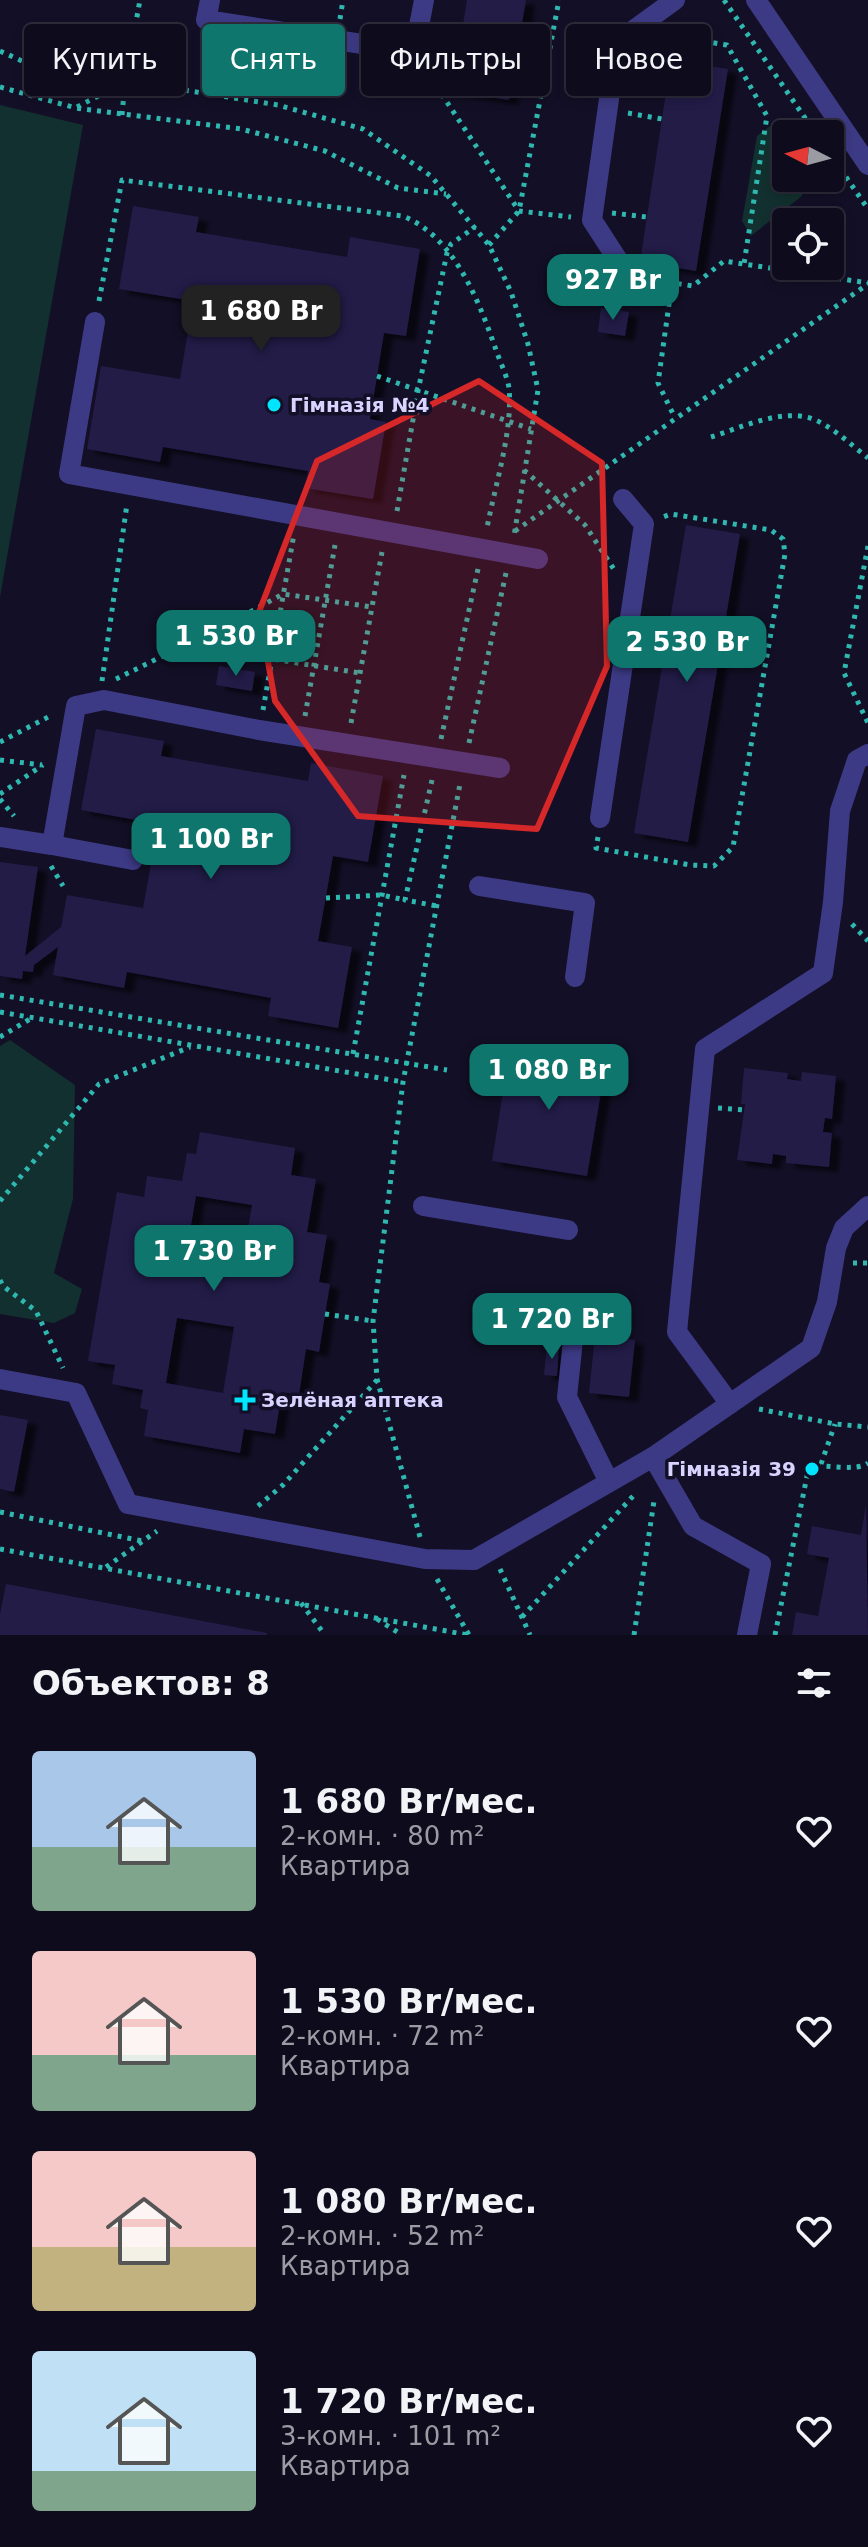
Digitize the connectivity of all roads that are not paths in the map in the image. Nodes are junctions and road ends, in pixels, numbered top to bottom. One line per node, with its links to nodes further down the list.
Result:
1 (210, 0): 2 (lane)
2 (424, 0)
3 (675, 0): 6 (lane)
4 (756, 0): 5 (lane)
5 (868, 165)
6 (627, 274)
7 (95, 322): 9 (lane)
8 (623, 499): 12 (lane)
9 (538, 559)
10 (868, 754): 23 (lane)
11 (500, 768): 14 (lane)
12 (600, 818)
13 (0, 837): 14 (lane)
14 (52, 845): 15 (lane)
15 (133, 860)
16 (479, 886): 17 (lane)
17 (575, 977)
18 (423, 1206): 20 (lane)
19 (868, 1206): 23 (lane)
20 (568, 1230)
21 (573, 1340): 25 (lane)
22 (0, 1379): 25 (lane)
23 (730, 1404): 24 (lane)
24 (656, 1462): 25 (lane); 26 (lane)
25 (609, 1482)
26 (747, 1635)

